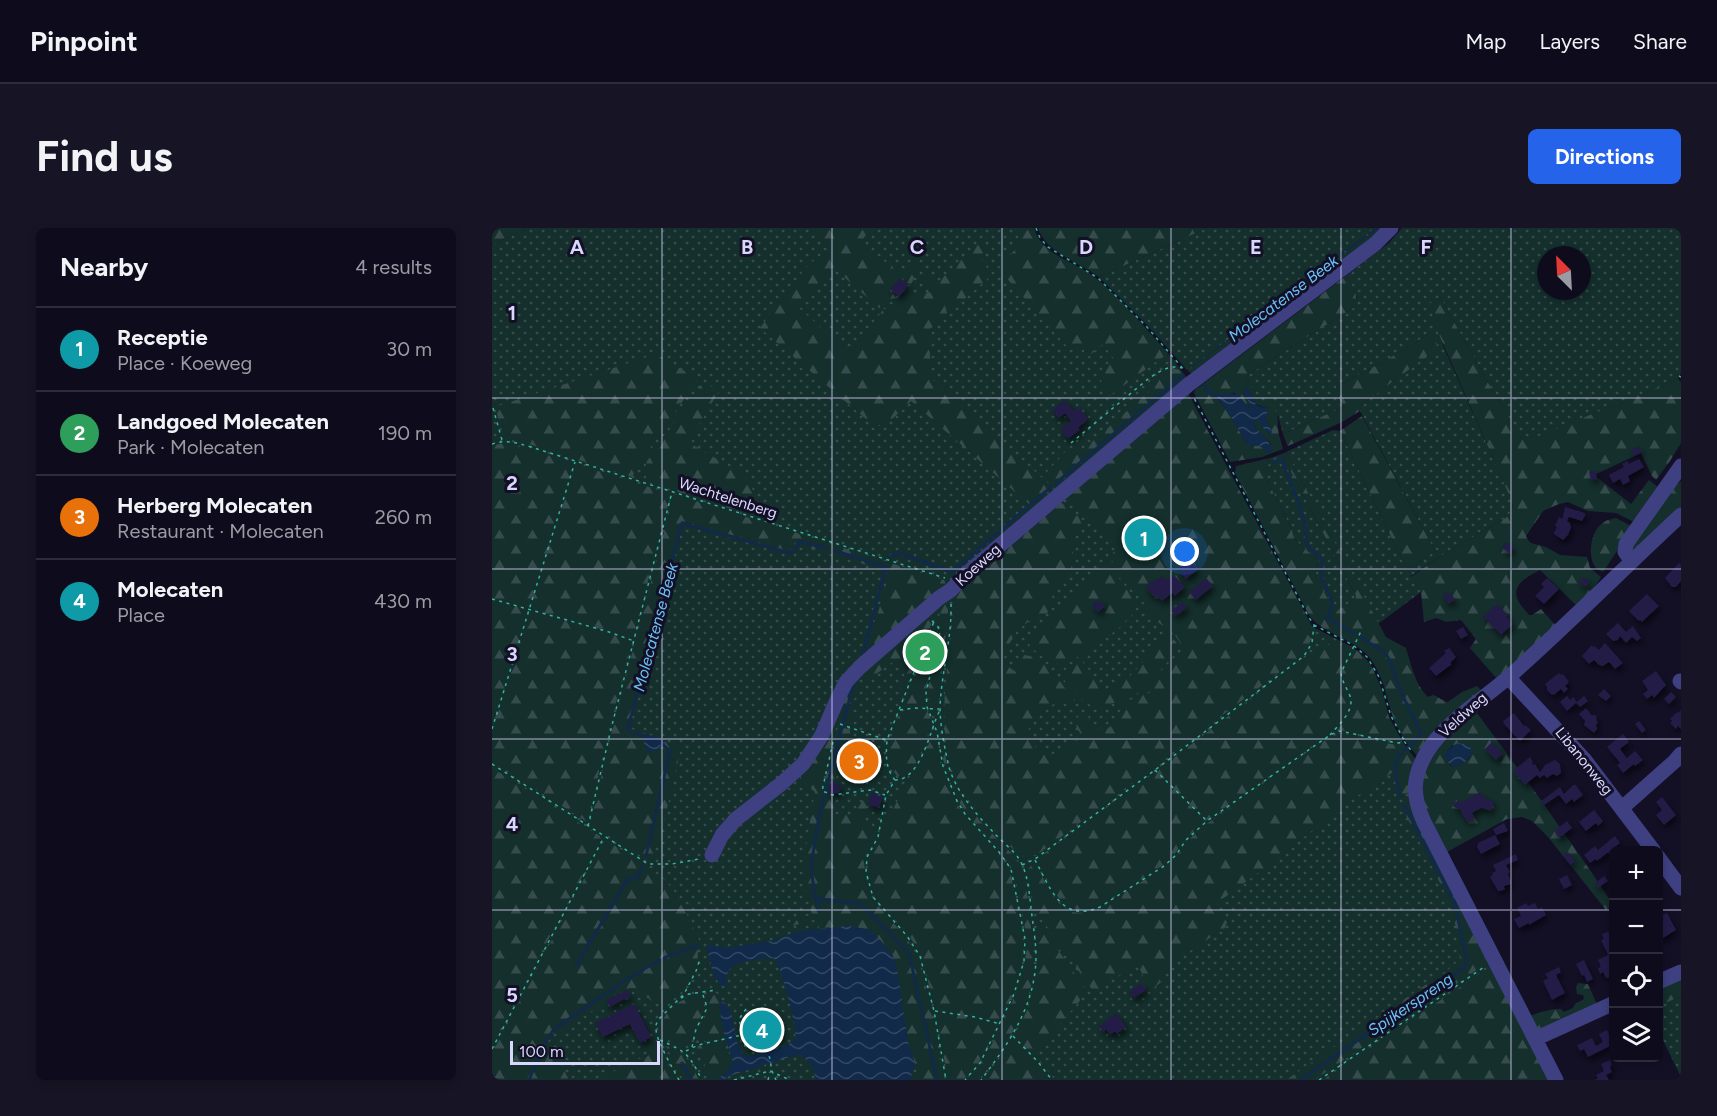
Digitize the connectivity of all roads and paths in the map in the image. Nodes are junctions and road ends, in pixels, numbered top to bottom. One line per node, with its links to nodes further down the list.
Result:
1 (1036, 228): 6 (path)
2 (1391, 228): 3 (street, Koeweg)
3 (1188, 385): 13 (street, Koeweg); 17 (path)
4 (493, 408): 5 (path)
5 (502, 441): 7 (path, Wachtelenberg); 8 (path, Wachtelenberg)
6 (1071, 443)
7 (492, 444)
8 (576, 461): 10 (path, Wachtelenberg); 15 (path)
9 (1681, 466): 12 (street)
10 (672, 491): 13 (path, Wachtelenberg); 19 (path)
11 (1681, 515): 12 (street, Veldweg)
12 (1632, 561): 21 (street, Veldweg)
13 (954, 586): 16 (street); 23 (path, Koeweg)
14 (492, 599): 15 (path)
15 (530, 609): 19 (path); 27 (path)
16 (930, 618): 22 (path); 24 (path); 43 (street)
17 (1314, 625): 20 (path); 35 (path)
18 (1362, 629): 20 (path)
19 (634, 641): 40 (path)
20 (1353, 645): 29 (path); 31 (path)
21 (1508, 677): 38 (street, Libanonweg); 49 (street, Veldweg)
22 (928, 708): 23 (path); 24 (path); 25 (path)
23 (940, 709): 25 (path); 46 (path, Koeweg)
24 (900, 710): 30 (path)
25 (934, 723): 36 (path); 58 (path)
26 (841, 724): 30 (path)
27 (492, 729)
28 (835, 734): 37 (path)
29 (1330, 735): 31 (path); 39 (path)
30 (887, 740): 36 (path)
31 (1404, 741): 32 (path)
32 (1411, 751)
33 (1681, 754): 38 (street)
34 (492, 764): 40 (path)
35 (1155, 770): 39 (path); 44 (path)
36 (895, 780): 37 (path)
37 (886, 795): 57 (path)
38 (1622, 808): 42 (street, Libanonweg)
39 (1207, 821): 44 (path)
40 (588, 826): 41 (path)
41 (604, 836): 43 (path); 63 (path)
42 (1650, 846)
43 (704, 857)
44 (1035, 859): 46 (path)
45 (1663, 863): 47 (street)
46 (1022, 865): 60 (path, Koeweg)
47 (1681, 888)
48 (700, 959): 54 (path)
49 (1496, 961): 61 (street, Veldweg); 79 (path)
50 (1681, 972): 51 (street)
51 (1663, 980)
52 (716, 990): 53 (path)
53 (702, 992): 54 (path); 64 (path)
54 (680, 998): 62 (path)
55 (1609, 1005): 61 (street)
56 (746, 1009): 59 (path)
57 (934, 1011): 58 (path); 75 (path)
58 (1000, 1024): 76 (path)
59 (742, 1035): 64 (path); 67 (path)
60 (1012, 1036): 77 (path, Koeweg); 78 (path)
61 (1535, 1039): 80 (street, Veldweg)
62 (659, 1040): 66 (path); 69 (path)
63 (494, 1043): 65 (path)
64 (692, 1048): 66 (path)
65 (492, 1049)
66 (684, 1052): 70 (path)
67 (771, 1071): 68 (path); 72 (path); 73 (path); 74 (path)
68 (744, 1079): 71 (path)
69 (679, 1080)
70 (702, 1080)
71 (734, 1080)
72 (768, 1080)
73 (776, 1080)
74 (790, 1080)
75 (946, 1080)
76 (965, 1080)
77 (981, 1080)
78 (1052, 1080)
79 (1319, 1080)
80 (1556, 1080)

